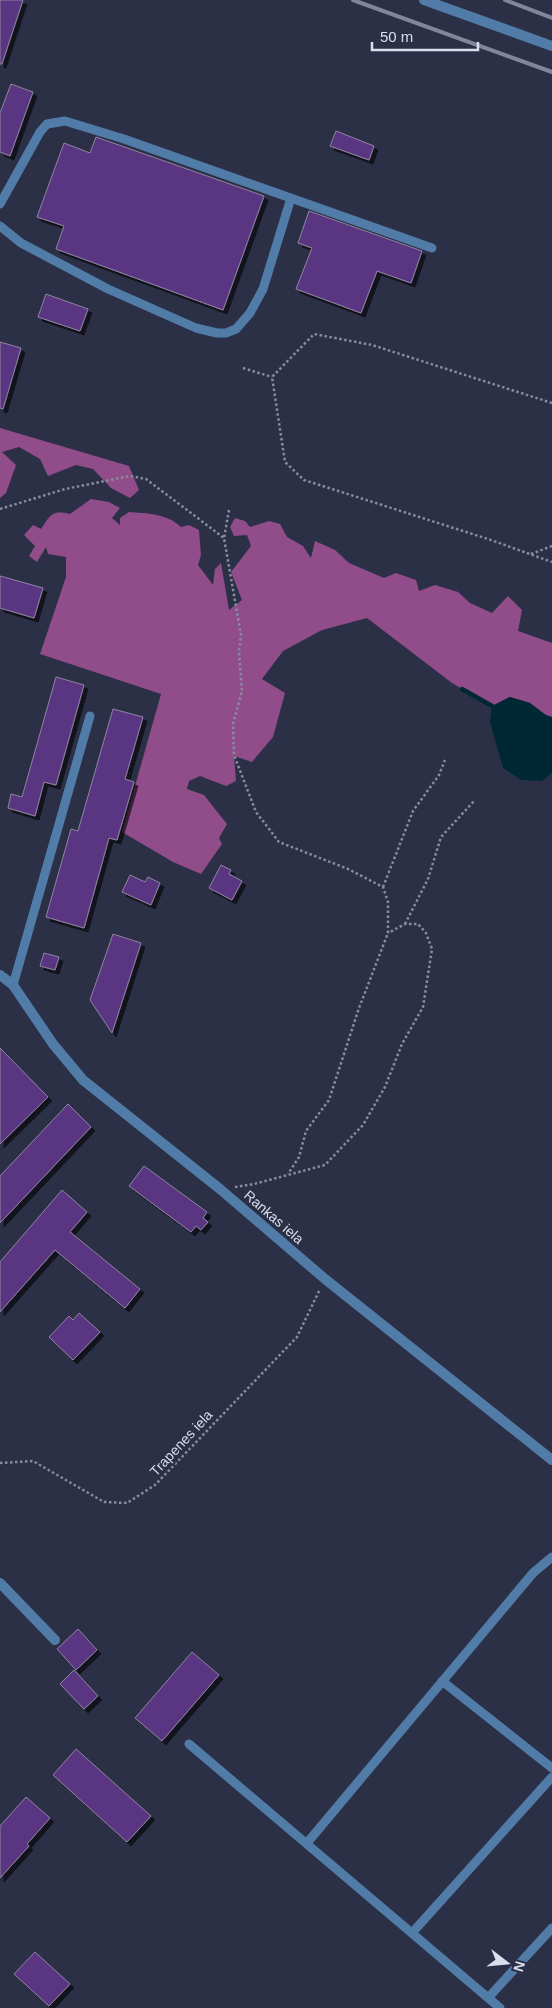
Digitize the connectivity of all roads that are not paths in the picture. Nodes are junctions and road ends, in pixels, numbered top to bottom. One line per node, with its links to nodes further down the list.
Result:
1 (424, 0): 2 (street)
2 (552, 46)
3 (291, 198): 4 (lane); 5 (lane); 6 (lane)
4 (0, 204)
5 (0, 226)
6 (432, 248)
7 (90, 716): 9 (lane)
8 (0, 975): 9 (street, Rankas iela)
9 (13, 985): 10 (street, Rankas iela)
10 (552, 1460)
11 (552, 1558): 14 (lane)
12 (0, 1583): 13 (street)
13 (55, 1640)
14 (442, 1681): 16 (lane); 18 (lane)
15 (189, 1744): 18 (lane)
16 (552, 1768)
17 (552, 1777): 20 (lane)
18 (307, 1843): 20 (lane)
19 (552, 1928): 21 (lane)
20 (412, 1933): 21 (lane)
21 (488, 1998): 22 (lane)
22 (500, 2008)

